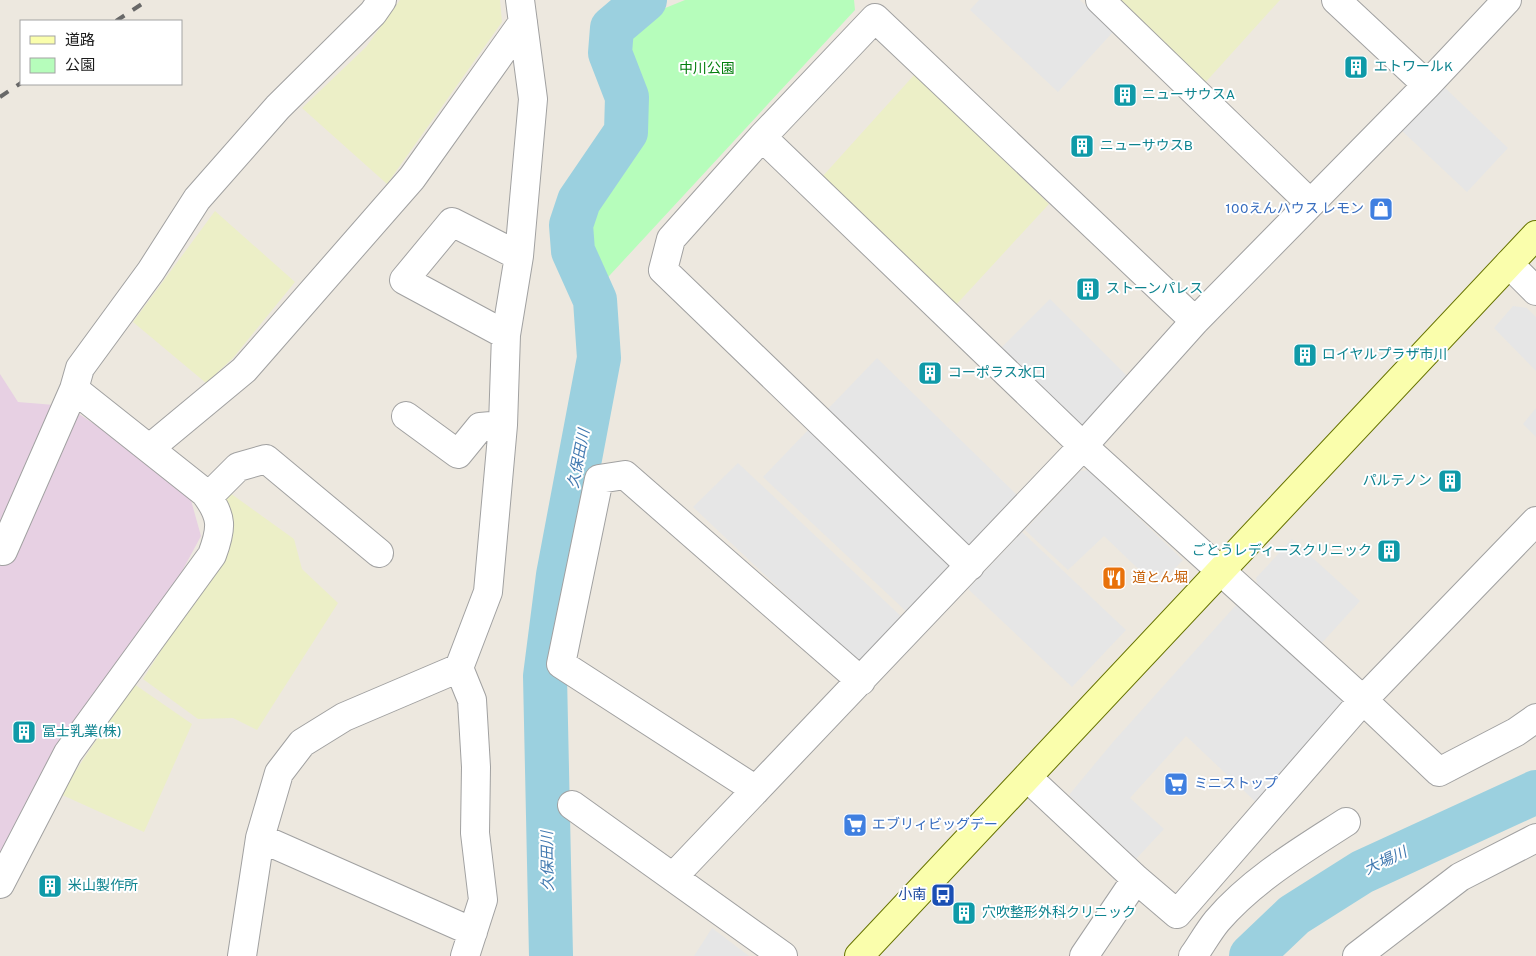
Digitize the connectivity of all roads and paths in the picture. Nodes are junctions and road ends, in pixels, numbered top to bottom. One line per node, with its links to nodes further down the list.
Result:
1 (382, 0): 16 (street)
2 (1100, 0): 9 (street)
3 (1336, 0): 7 (street)
4 (1507, 0): 7 (street)
5 (872, 9): 8 (street); 14 (street)
6 (522, 11): 11 (street); 20 (street)
7 (1427, 85): 9 (street)
8 (762, 137): 19 (street); 25 (street)
9 (1309, 202): 14 (street)
10 (1536, 235): 12 (street)
11 (519, 256): 15 (street); 15 (street)
12 (1509, 264): 13 (street); 26 (street)
13 (1536, 291)
14 (1194, 321): 19 (street)
15 (506, 335): 18 (street)
16 (74, 389): 20 (street); 23 (street)
17 (406, 416): 18 (street)
18 (503, 425): 27 (street)
19 (1083, 446): 25 (street); 26 (street)
20 (150, 448): 21 (street)
21 (208, 498): 24 (street); 39 (street)
22 (1536, 521): 29 (street)
23 (3, 552)
24 (379, 553)
25 (970, 566): 28 (street)
26 (1221, 570): 29 (street); 31 (street)
27 (459, 668): 35 (street); 40 (street)
28 (861, 681): 32 (street); 32 (street)
29 (1363, 700): 30 (street); 38 (street)
30 (1536, 718)
31 (1028, 778): 38 (street); 43 (street)
32 (756, 790): 37 (street)
33 (572, 805): 37 (street)
34 (1346, 822): 45 (street)
35 (260, 838): 40 (street); 41 (street)
36 (1536, 838): 46 (street)
37 (673, 877): 42 (street)
38 (1136, 879): 44 (street)
39 (0, 884)
40 (469, 944)
41 (242, 956)
42 (783, 956)
43 (859, 956)
44 (1084, 956)
45 (1192, 956)
46 (1357, 956)

